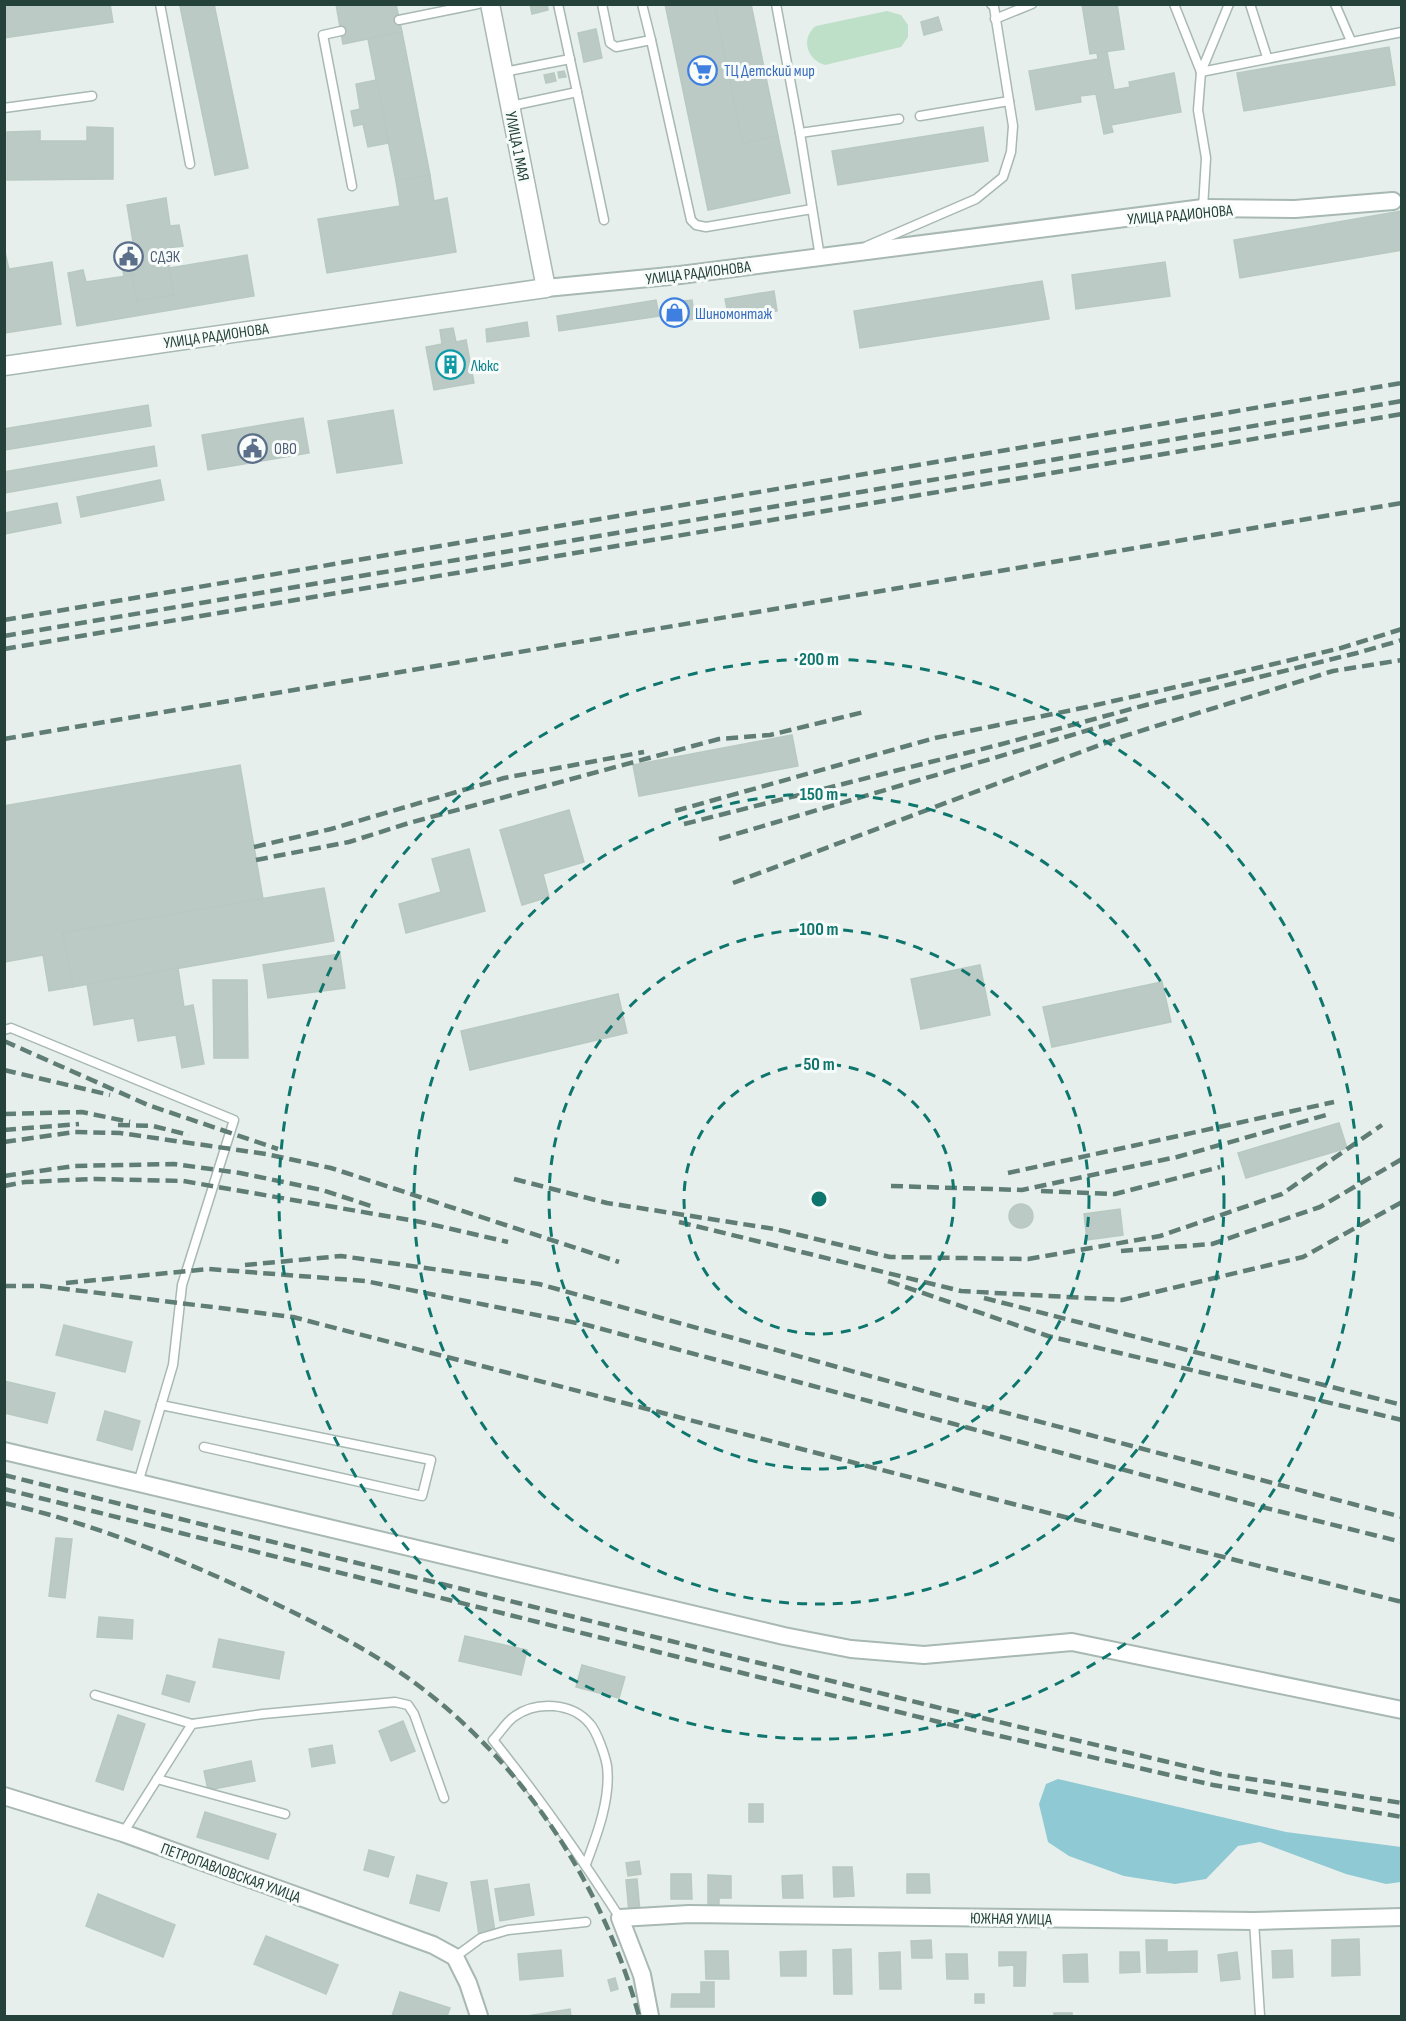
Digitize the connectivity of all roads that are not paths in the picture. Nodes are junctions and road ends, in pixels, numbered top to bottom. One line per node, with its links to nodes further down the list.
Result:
1 (160, 4): 32 (lane)
2 (478, 4): 15 (lane)
3 (490, 4): 22 (street, УЛИЦА 1 МАЯ)
4 (558, 4): 21 (lane)
5 (602, 4): 18 (lane)
6 (642, 4): 18 (lane)
7 (776, 4): 31 (lane)
8 (991, 4): 14 (lane)
9 (1032, 4): 14 (lane)
10 (1174, 4): 23 (lane)
11 (1229, 4): 23 (lane)
12 (1250, 4): 20 (lane)
13 (1335, 4): 19 (lane)
14 (996, 19): 26 (lane)
15 (399, 20)
16 (341, 31): 33 (lane)
17 (1401, 32): 19 (lane)
18 (651, 40): 36 (lane)
19 (1351, 41): 20 (lane)
20 (1267, 57): 23 (lane)
21 (570, 59): 22 (lane); 24 (lane)
22 (504, 72): 27 (street, УЛИЦА 1 МАЯ)
23 (1200, 72): 35 (lane)
24 (577, 92): 27 (lane); 37 (lane)
25 (92, 96): 28 (lane)
26 (1009, 101): 29 (lane); 38 (lane)
27 (511, 106): 40 (street, УЛИЦА 1 МАЯ)
28 (4, 108)
29 (920, 116)
30 (899, 119): 31 (lane)
31 (800, 133): 36 (lane)
32 (190, 164)
33 (352, 186)
34 (1397, 200): 35 (street, УЛИЦА РАДИОНОВА)
35 (1203, 208): 38 (street, УЛИЦА РАДИОНОВА)
36 (812, 209): 39 (lane)
37 (604, 220)
38 (853, 252): 39 (street, УЛИЦА РАДИОНОВА)
39 (820, 257): 40 (street, УЛИЦА РАДИОНОВА)
40 (546, 288): 41 (street, УЛИЦА РАДИОНОВА)
41 (4, 366)
42 (4, 1030): 43 (lane)
43 (161, 1404): 44 (lane); 46 (lane)
44 (204, 1447)
45 (4, 1451): 46 (street)
46 (138, 1483): 48 (street)
47 (95, 1695): 49 (lane)
48 (1401, 1710)
49 (192, 1724): 50 (lane); 52 (lane)
50 (157, 1779): 53 (lane); 54 (lane)
51 (4, 1796): 54 (street, ПЕТРОПАВЛОВСКАЯ УЛИЦА)
52 (444, 1798)
53 (285, 1814)
54 (123, 1833): 60 (street, ПЕТРОПАВЛОВСКАЯ УЛИЦА)
55 (586, 1864): 55 (lane); 57 (lane)
56 (1401, 1917): 58 (street, ЮЖНАЯ УЛИЦА)
57 (620, 1918): 58 (street, ЮЖНАЯ УЛИЦА); 62 (street)
58 (1254, 1921): 63 (lane)
59 (586, 1922): 60 (lane)
60 (455, 1957): 61 (street)
61 (479, 2016)
62 (650, 2016)
63 (1260, 2016)

